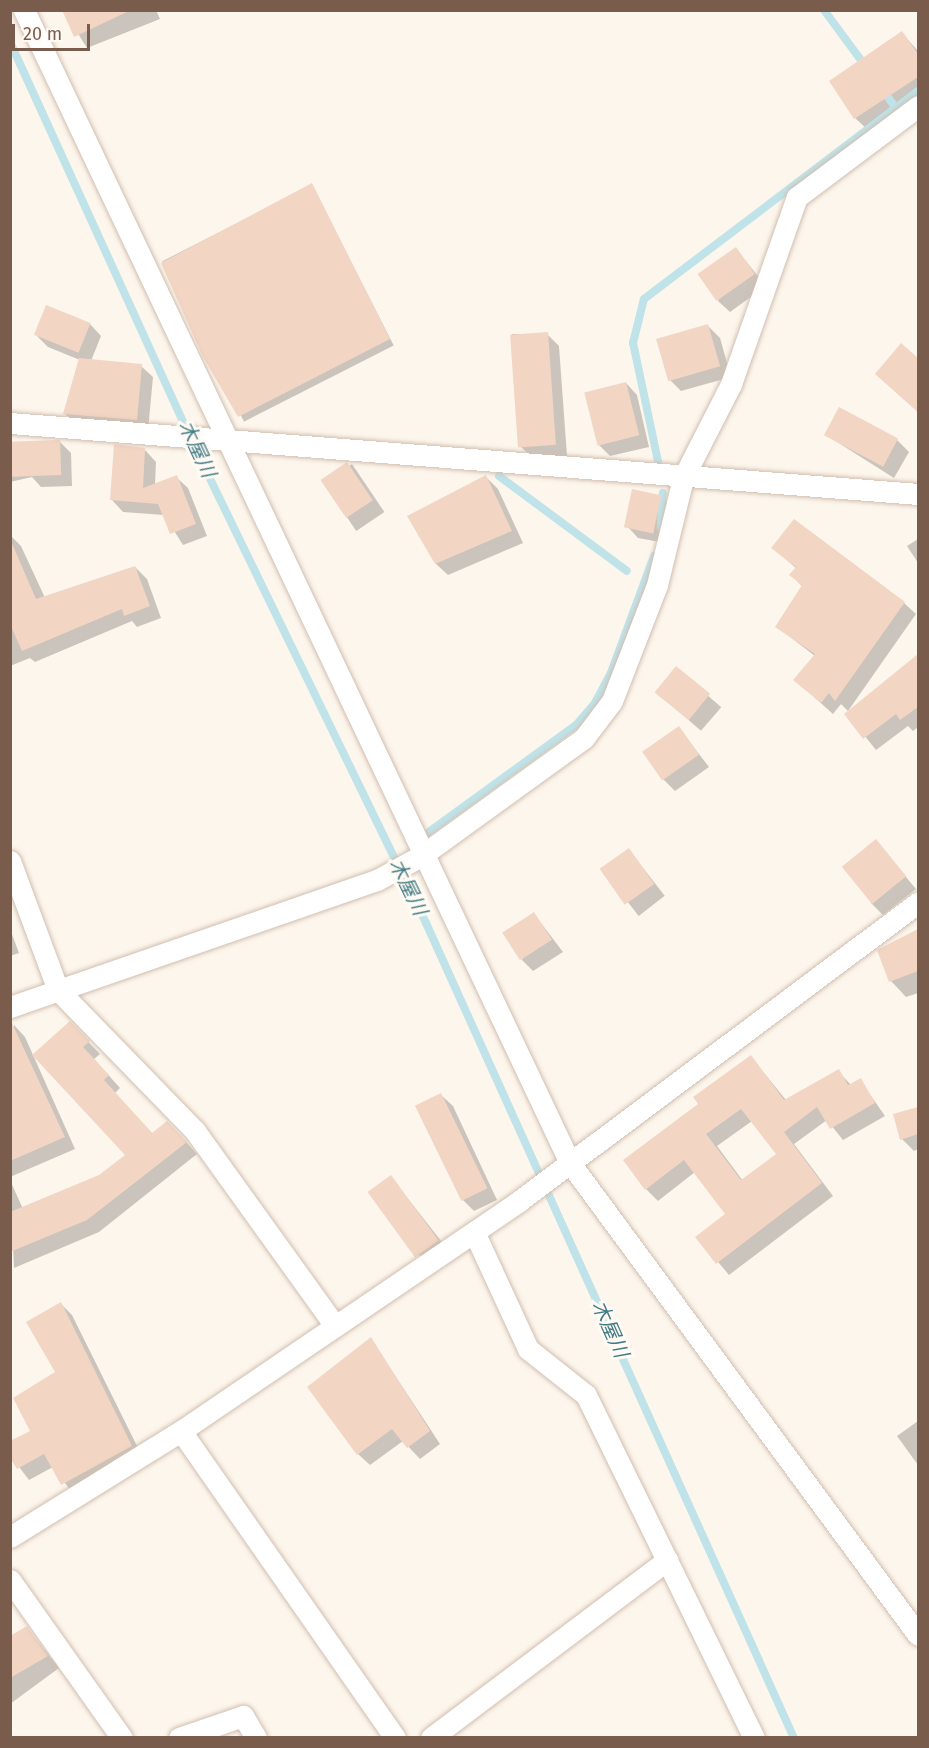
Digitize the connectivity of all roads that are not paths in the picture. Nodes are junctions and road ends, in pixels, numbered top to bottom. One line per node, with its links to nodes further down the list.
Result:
1 (24, 10): 4 (street)
2 (918, 106): 5 (street)
3 (10, 423): 4 (street)
4 (228, 443): 5 (street); 7 (street)
5 (684, 478): 6 (street); 7 (street)
6 (918, 494)
7 (421, 856): 10 (street); 12 (street)
8 (10, 861): 10 (street)
9 (918, 903): 12 (street)
10 (58, 990): 11 (street); 14 (street)
11 (10, 1007)
12 (570, 1163): 13 (street); 19 (street)
13 (474, 1232): 14 (street); 17 (street)
14 (335, 1326): 15 (street)
15 (181, 1431): 16 (street); 23 (street)
16 (10, 1537)
17 (668, 1560): 24 (street); 25 (street)
18 (10, 1580): 20 (street)
19 (918, 1635)
20 (122, 1737)
21 (179, 1737): 22 (street)
22 (256, 1737)
23 (395, 1737)
24 (431, 1737)
25 (754, 1737)

